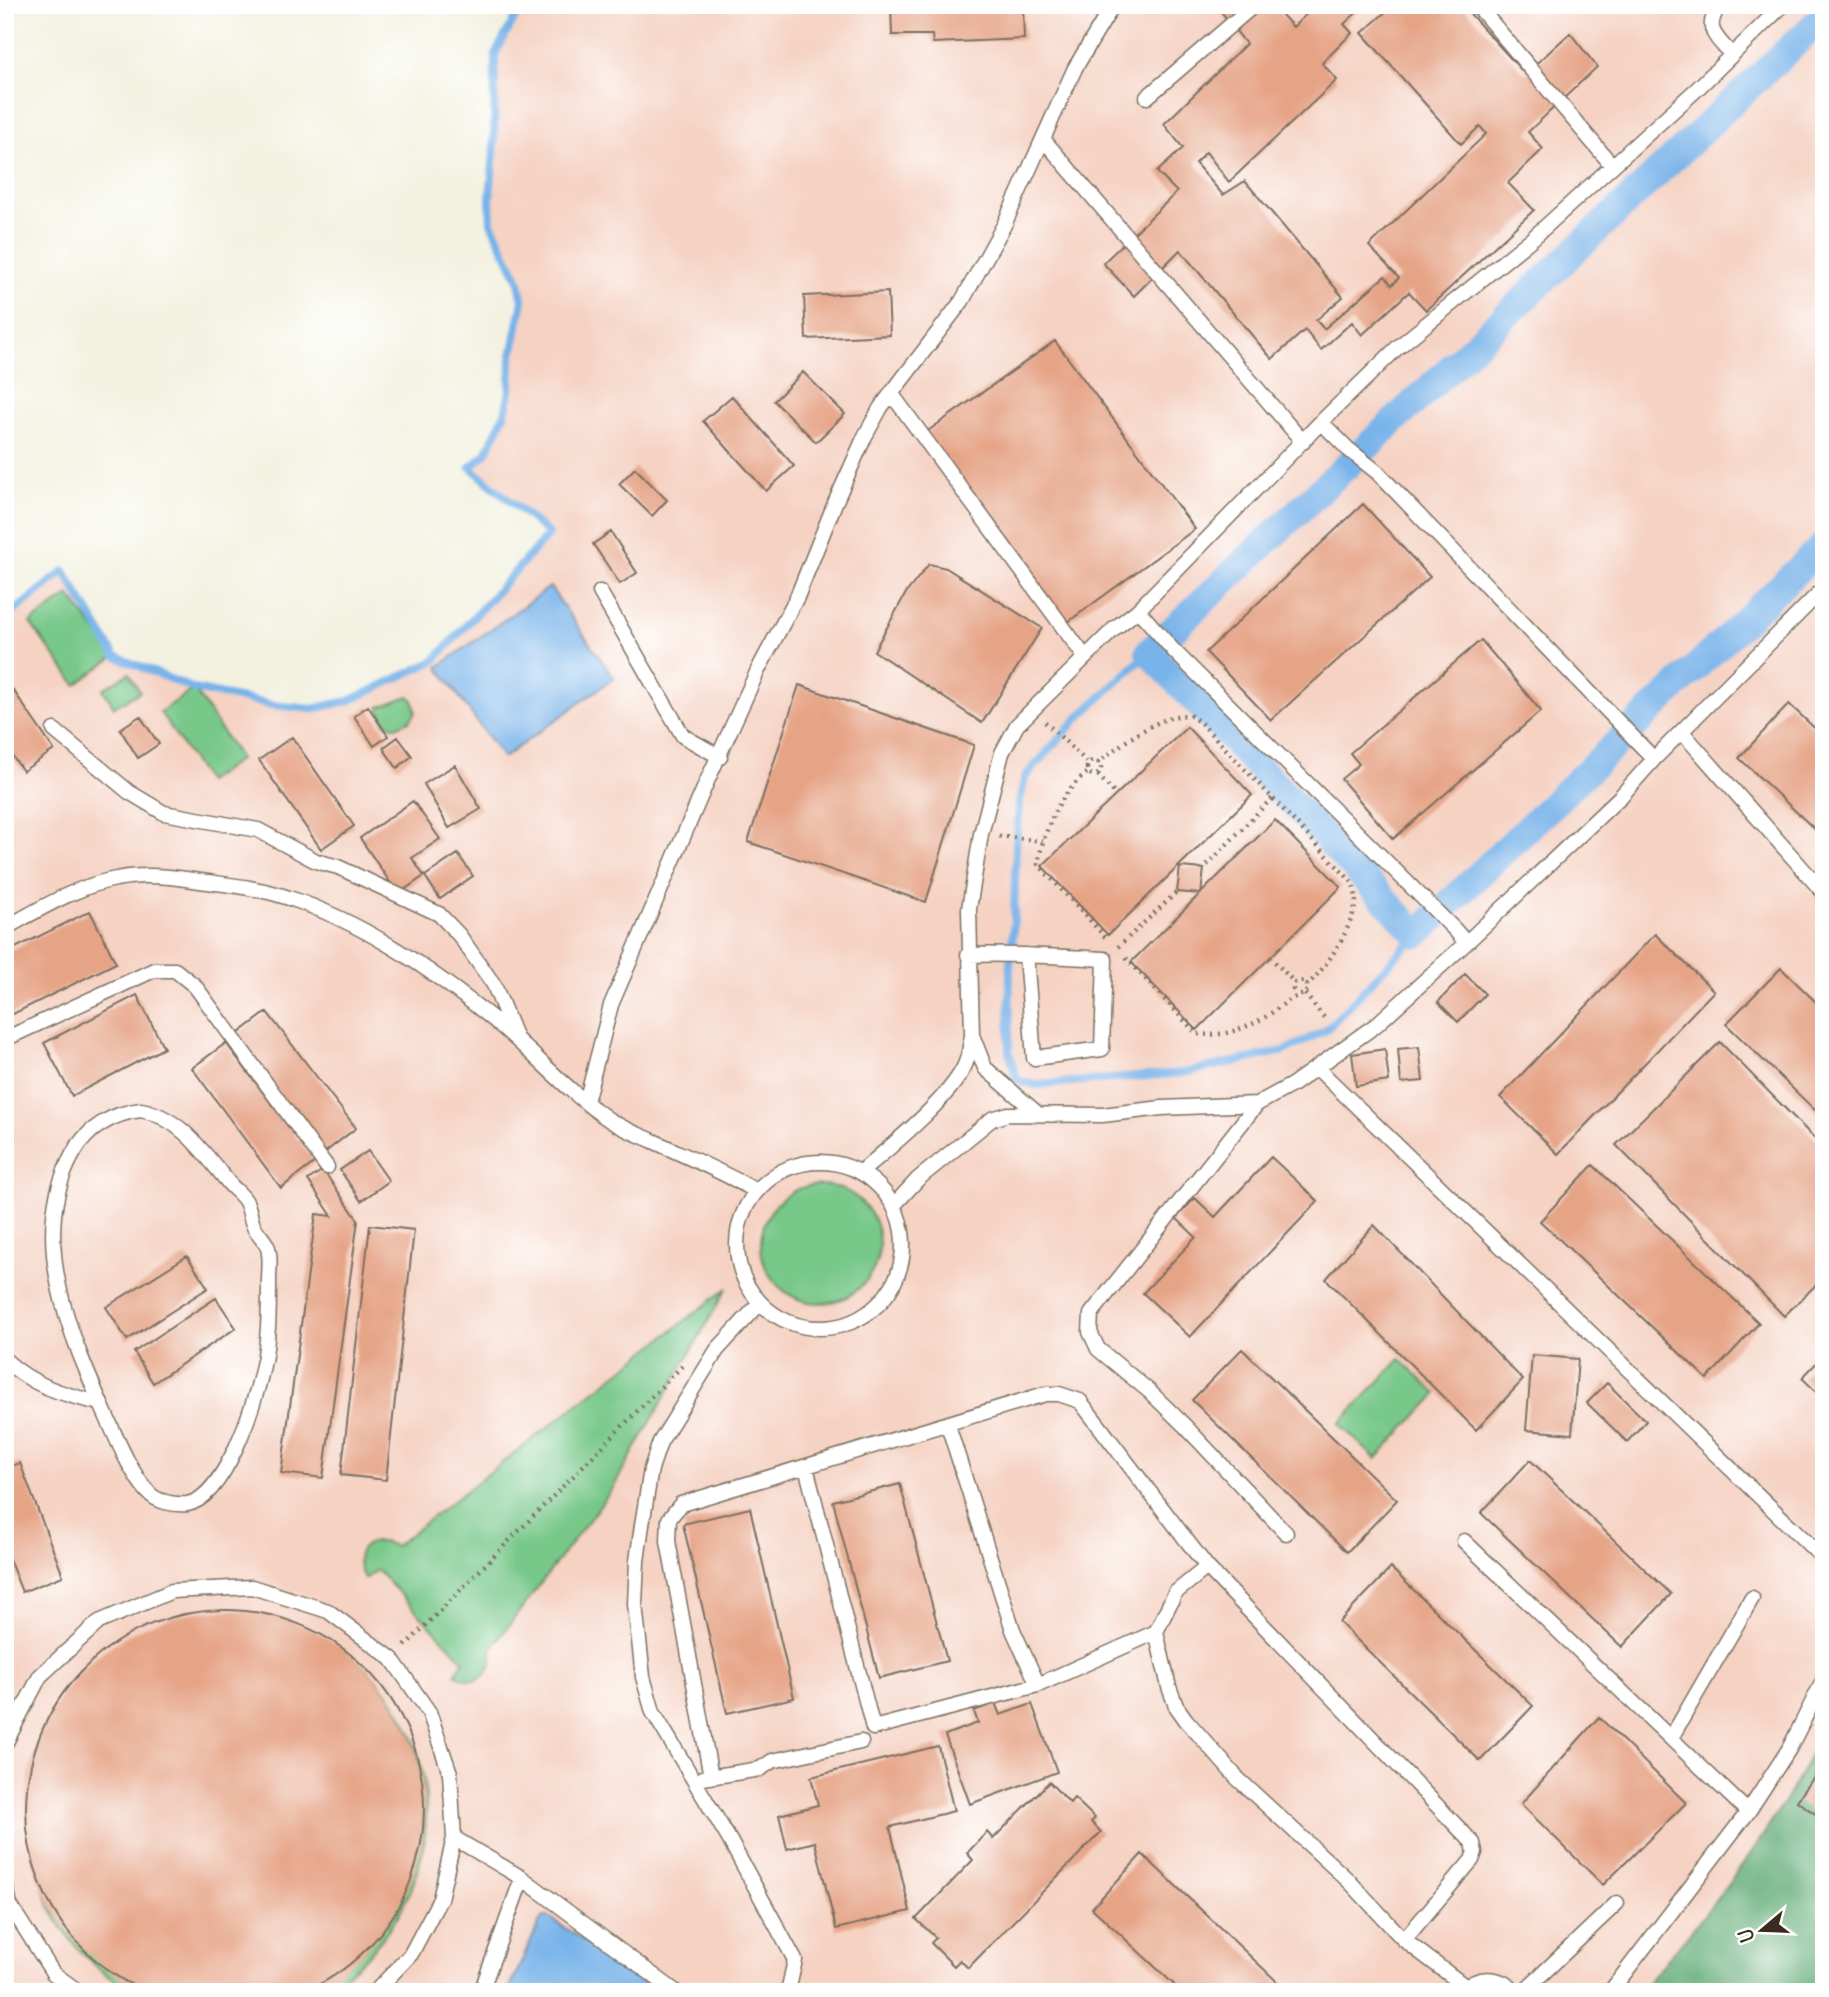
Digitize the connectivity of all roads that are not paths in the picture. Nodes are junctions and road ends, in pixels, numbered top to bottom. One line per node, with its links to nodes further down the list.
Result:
1 (1113, 5): 8 (lane)
2 (1254, 5): 7 (lane)
3 (1477, 5): 9 (lane)
4 (1720, 5): 6 (lane)
5 (1783, 5): 6 (lane)
6 (1731, 54): 9 (lane)
7 (1147, 97)
8 (1042, 139): 10 (lane); 12 (lane)
9 (1611, 164): 11 (lane)
10 (891, 393): 16 (lane); 20 (lane)
11 (1321, 422): 12 (lane); 19 (lane)
12 (1303, 442): 15 (lane)
13 (1824, 588): 18 (lane)
14 (600, 592): 20 (lane)
15 (1138, 610): 16 (lane); 23 (lane)
16 (1085, 657): 24 (lane)
17 (54, 730): 28 (lane)
18 (1682, 732): 19 (lane); 21 (lane)
19 (1650, 755): 23 (lane)
20 (720, 757): 30 (lane)
21 (1824, 893)
22 (5, 928): 28 (lane)
23 (1466, 943): 29 (lane)
24 (968, 955): 25 (lane); 26 (lane)
25 (1024, 955): 25 (lane)
26 (972, 1035): 32 (lane); 34 (lane)
27 (5, 1039): 33 (lane)
28 (516, 1040): 30 (lane)
29 (1317, 1068): 31 (lane); 44 (lane)
30 (586, 1102): 35 (lane)
31 (1257, 1104): 32 (lane); 42 (lane)
32 (1038, 1114): 36 (lane)
33 (327, 1167)
34 (861, 1172): 35 (lane); 36 (lane)
35 (756, 1191): 37 (lane)
36 (894, 1205): 37 (lane)
37 (760, 1303): 54 (lane)
38 (5, 1360): 39 (lane)
39 (100, 1403): 39 (lane)
40 (947, 1425): 41 (lane); 45 (lane); 49 (lane)
41 (806, 1467): 49 (lane); 53 (lane)
42 (1286, 1533)
43 (1464, 1541): 50 (lane)
44 (1824, 1559)
45 (1207, 1567): 47 (lane); 60 (lane)
46 (1752, 1598): 50 (lane)
47 (1156, 1632): 49 (lane); 60 (lane)
48 (1824, 1679): 55 (lane)
49 (1038, 1685)
50 (1671, 1738): 55 (lane)
51 (861, 1742): 53 (lane)
52 (5, 1744): 56 (lane)
53 (712, 1777): 54 (lane)
54 (693, 1779): 66 (lane)
55 (1748, 1812): 69 (lane)
56 (454, 1838): 57 (lane); 63 (lane)
57 (522, 1878): 64 (lane); 65 (lane)
58 (5, 1882): 62 (lane)
59 (1617, 1903): 68 (lane)
60 (1404, 1940): 61 (lane)
61 (1464, 1989): 67 (lane)
62 (79, 1992)
63 (375, 1992)
64 (481, 1992)
65 (676, 1992)
66 (788, 1992)
67 (1515, 1992)
68 (1523, 1992)
69 (1610, 1992)

